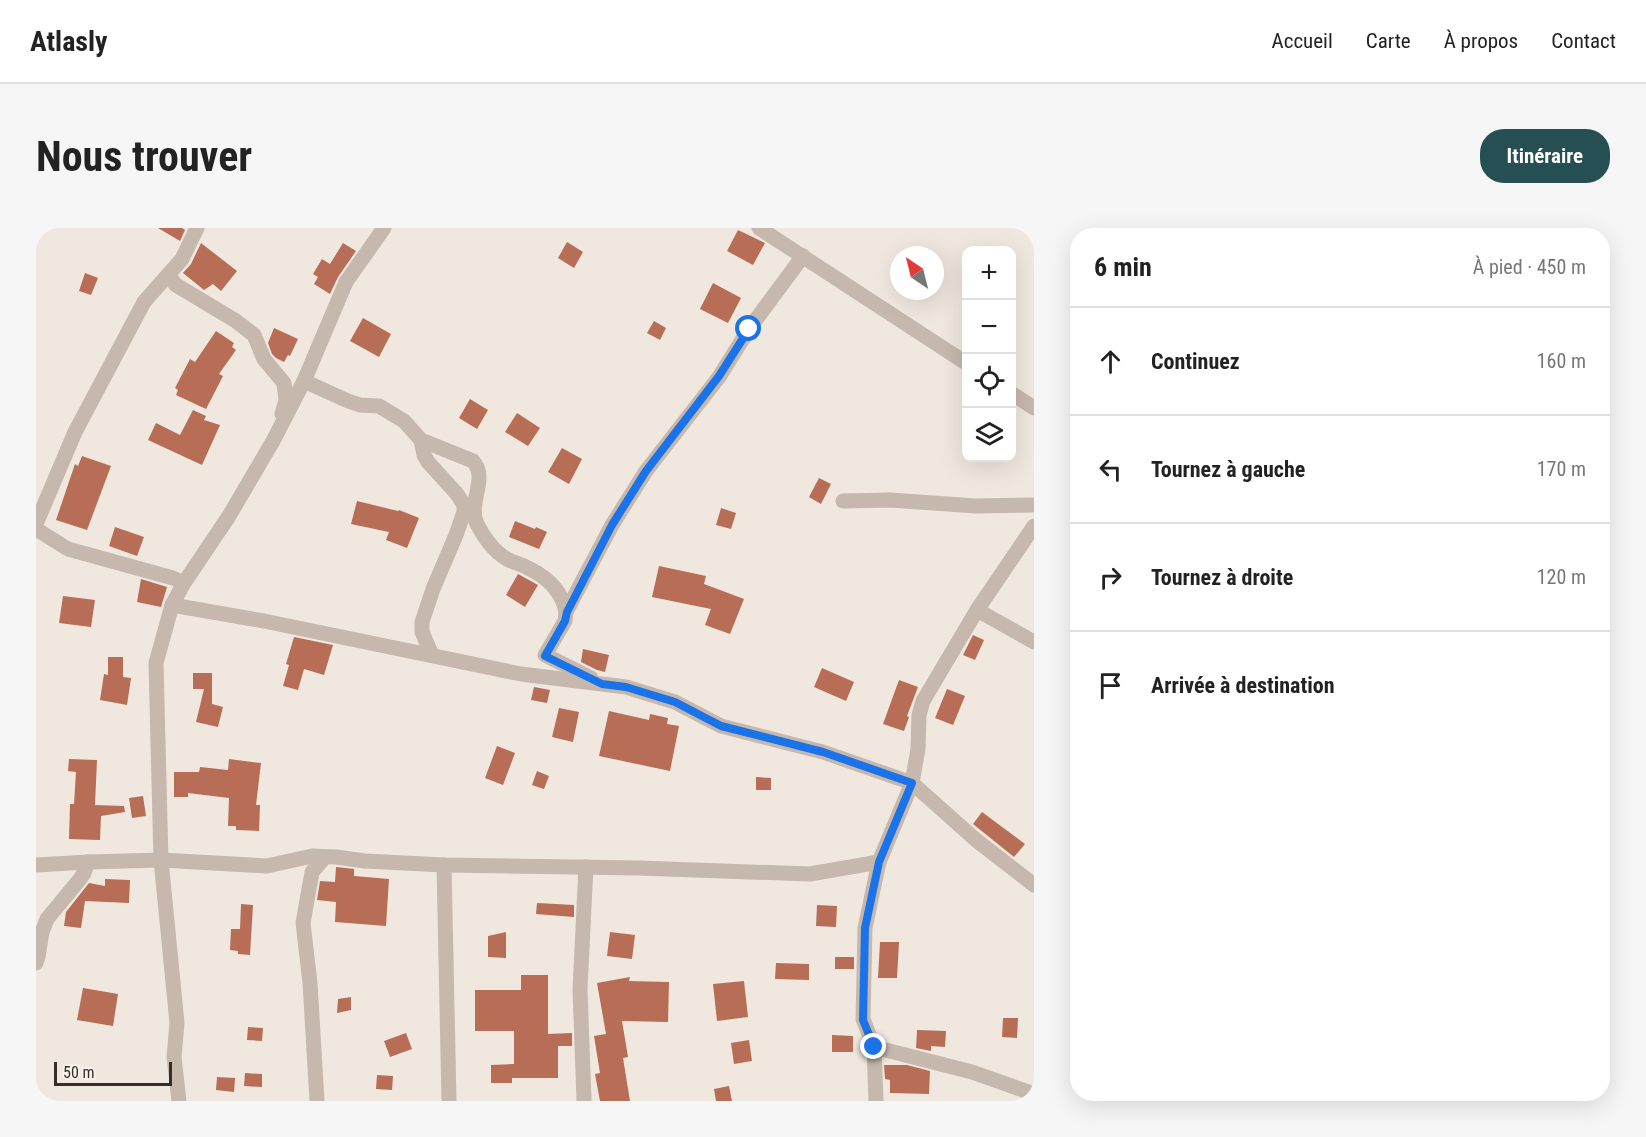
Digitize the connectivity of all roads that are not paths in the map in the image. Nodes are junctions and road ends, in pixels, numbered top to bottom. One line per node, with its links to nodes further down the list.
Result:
1 (197, 228): 5 (street)
2 (384, 228): 7 (street)
3 (759, 228): 4 (street)
4 (803, 256): 6 (street); 20 (street)
5 (168, 275): 11 (street); 14 (street)
6 (962, 360)
7 (304, 381): 10 (street); 11 (street)
8 (1016, 396): 9 (street)
9 (1034, 408)
10 (421, 440): 20 (street); 22 (street)
11 (273, 441): 17 (street)
12 (843, 501): 13 (street)
13 (1034, 505)
14 (36, 524)
15 (1034, 526): 19 (street)
16 (36, 529): 17 (street)
17 (184, 583): 18 (street)
18 (172, 605): 22 (street); 26 (street)
19 (977, 610): 21 (street); 24 (street)
20 (567, 612): 23 (street)
21 (1034, 642)
22 (432, 655): 23 (street)
23 (602, 684): 24 (street)
24 (912, 783): 28 (street); 32 (street)
25 (325, 856): 26 (street); 29 (street); 37 (street)
26 (161, 860): 27 (street); 36 (street)
27 (88, 862): 30 (street); 33 (street)
28 (879, 862): 31 (street); 34 (street)
29 (444, 864): 31 (street); 38 (street)
30 (36, 865)
31 (586, 867): 39 (street)
32 (1034, 885)
33 (36, 963)
34 (874, 1047): 35 (street); 40 (street)
35 (1034, 1095)
36 (179, 1101)
37 (317, 1101)
38 (449, 1101)
39 (584, 1101)
40 (876, 1101)

